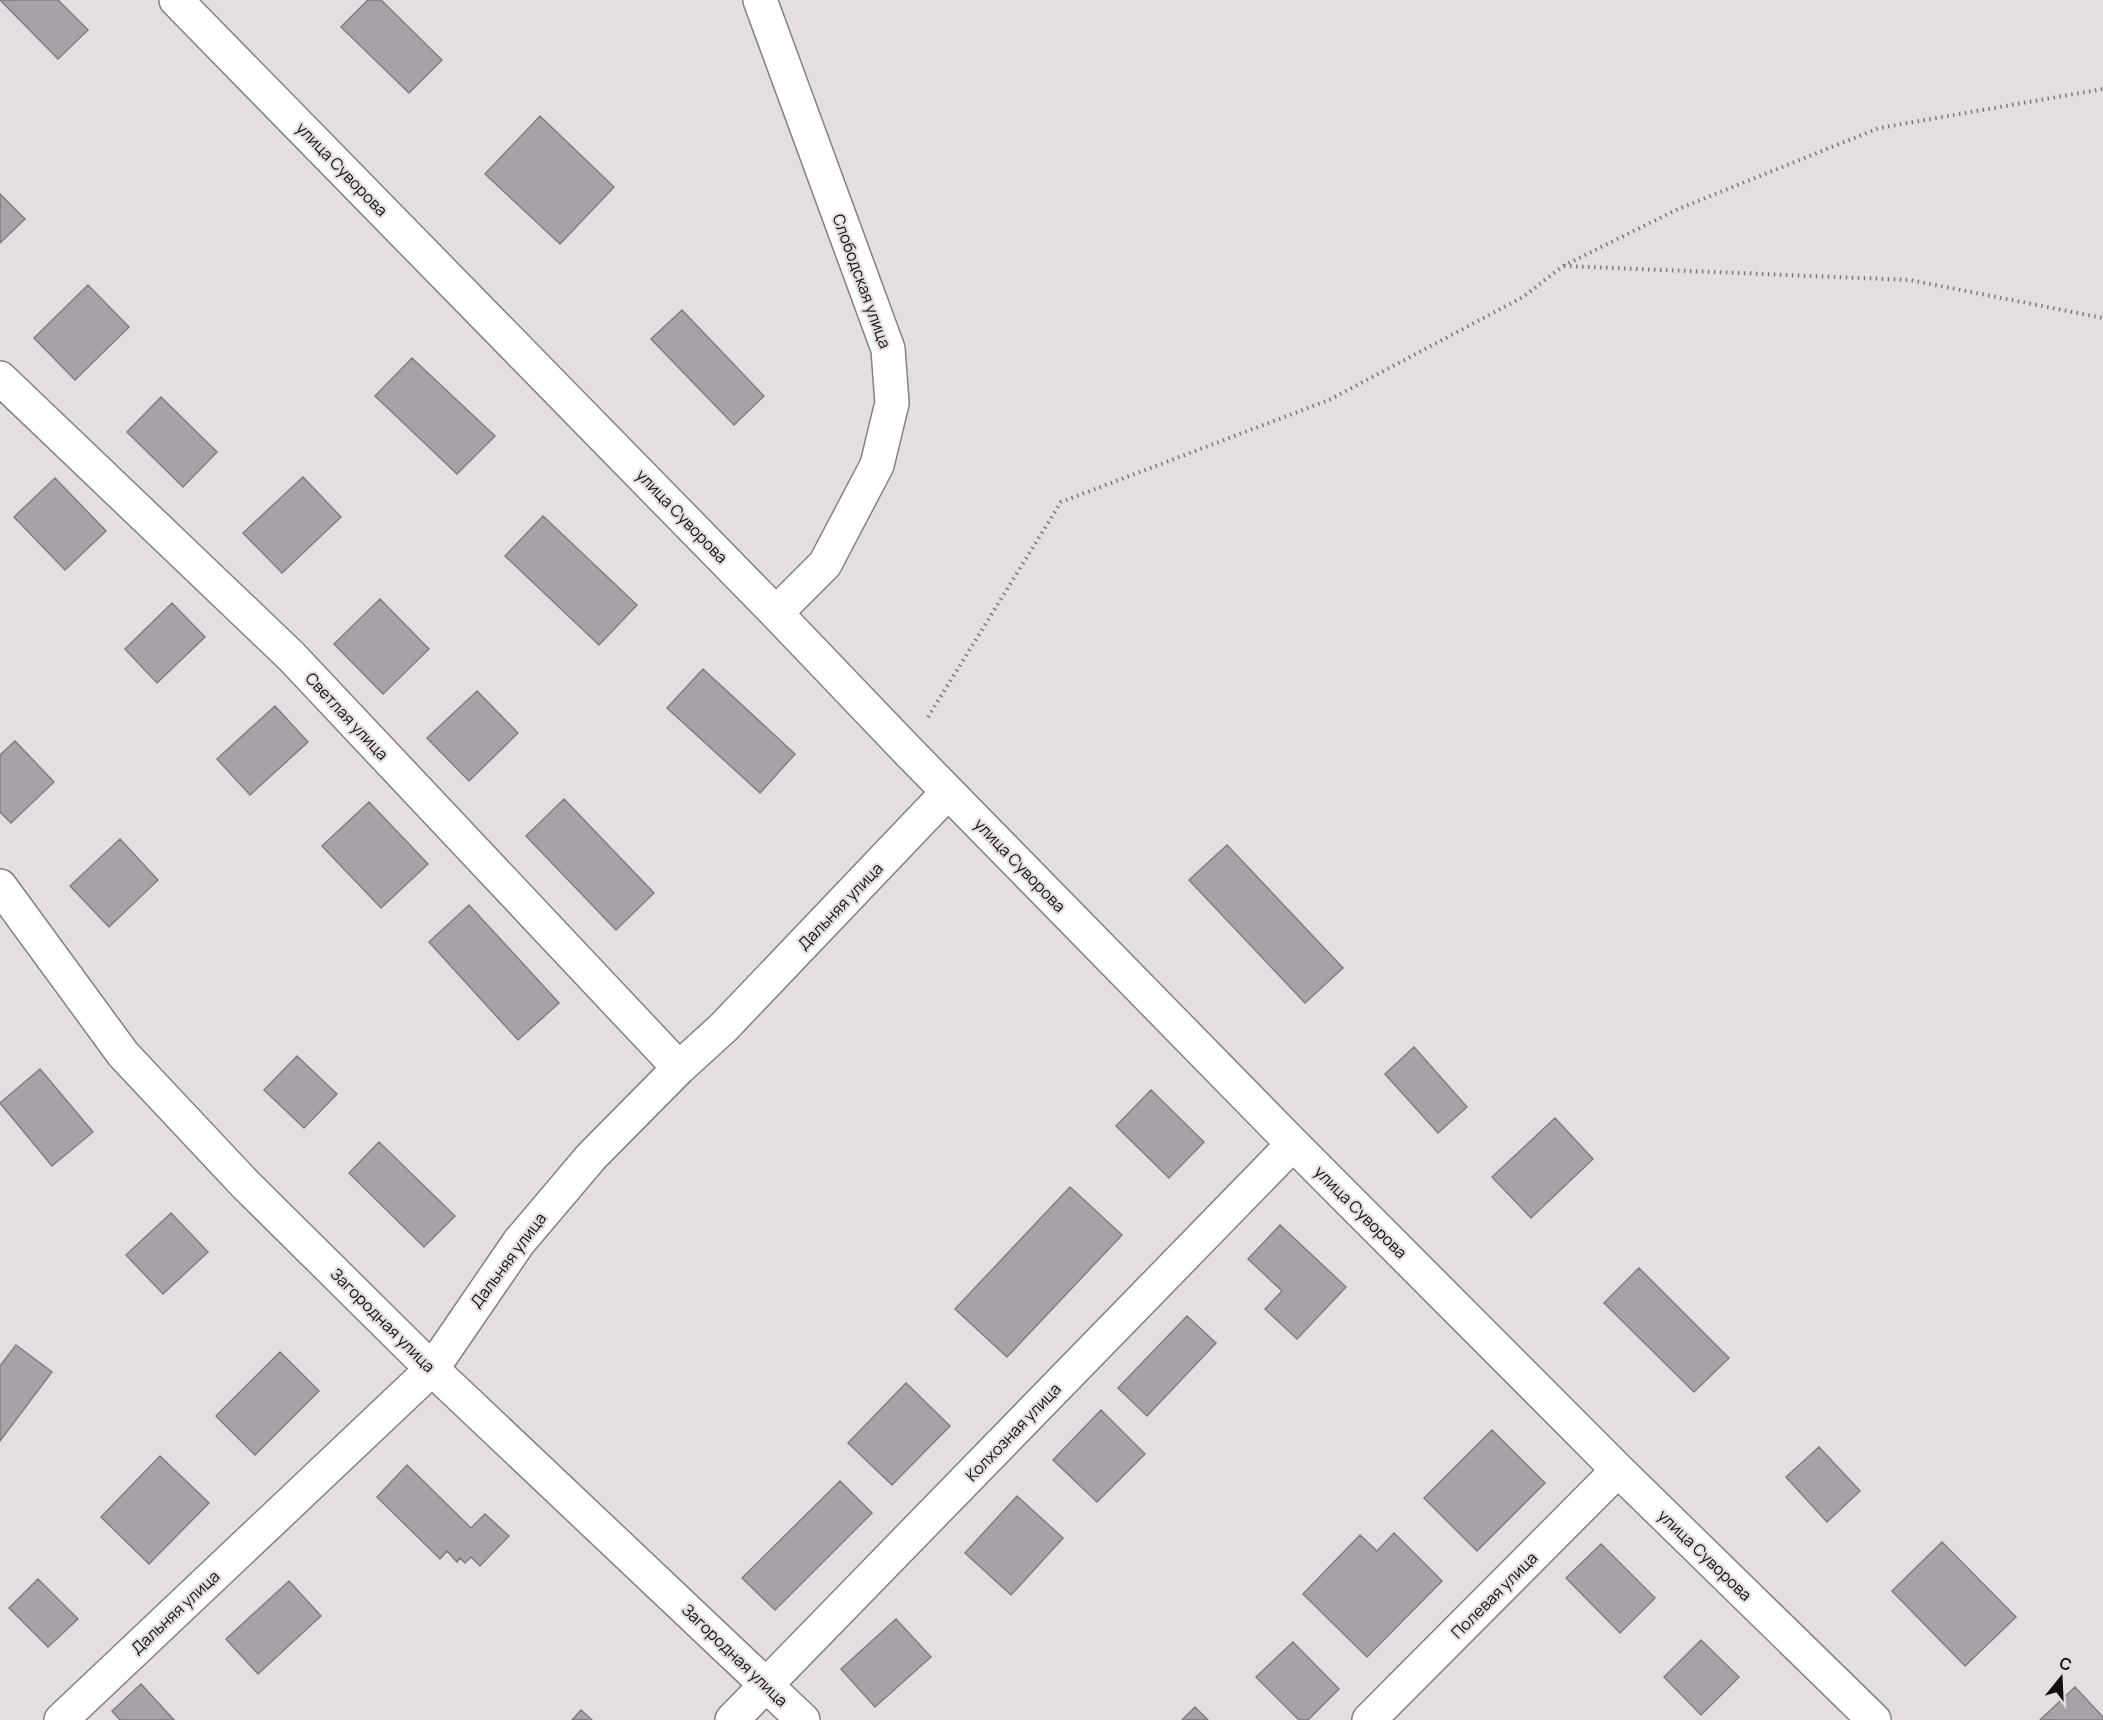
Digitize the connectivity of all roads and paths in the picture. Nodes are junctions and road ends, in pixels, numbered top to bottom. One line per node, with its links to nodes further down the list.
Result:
1 (177, 0): 7 (street, улица Суворова)
2 (760, 0): 7 (street, Слободская улица)
3 (2103, 89): 4 (path)
4 (1563, 266): 5 (path); 8 (path)
5 (2103, 318)
6 (0, 378): 11 (street, Светлая улица)
7 (776, 612): 8 (street, улица Суворова)
8 (908, 751): 9 (street, улица Суворова)
9 (948, 792): 11 (street, Дальняя улица); 12 (street, улица Суворова)
10 (0, 886): 13 (street, Загородная улица)
11 (679, 1068): 13 (street, Дальняя улица)
12 (1293, 1144): 14 (street, улица Суворова); 15 (street, Колхозная улица)
13 (432, 1369): 15 (street, Загородная улица); 16 (street, Дальняя улица)
14 (1618, 1470): 19 (street, Полевая улица); 20 (street, улица Суворова)
15 (768, 1685): 17 (street, Колхозная улица); 18 (street, Загородная улица)
16 (61, 1720)
17 (732, 1720)
18 (803, 1720)
19 (1369, 1720)
20 (1874, 1720)

